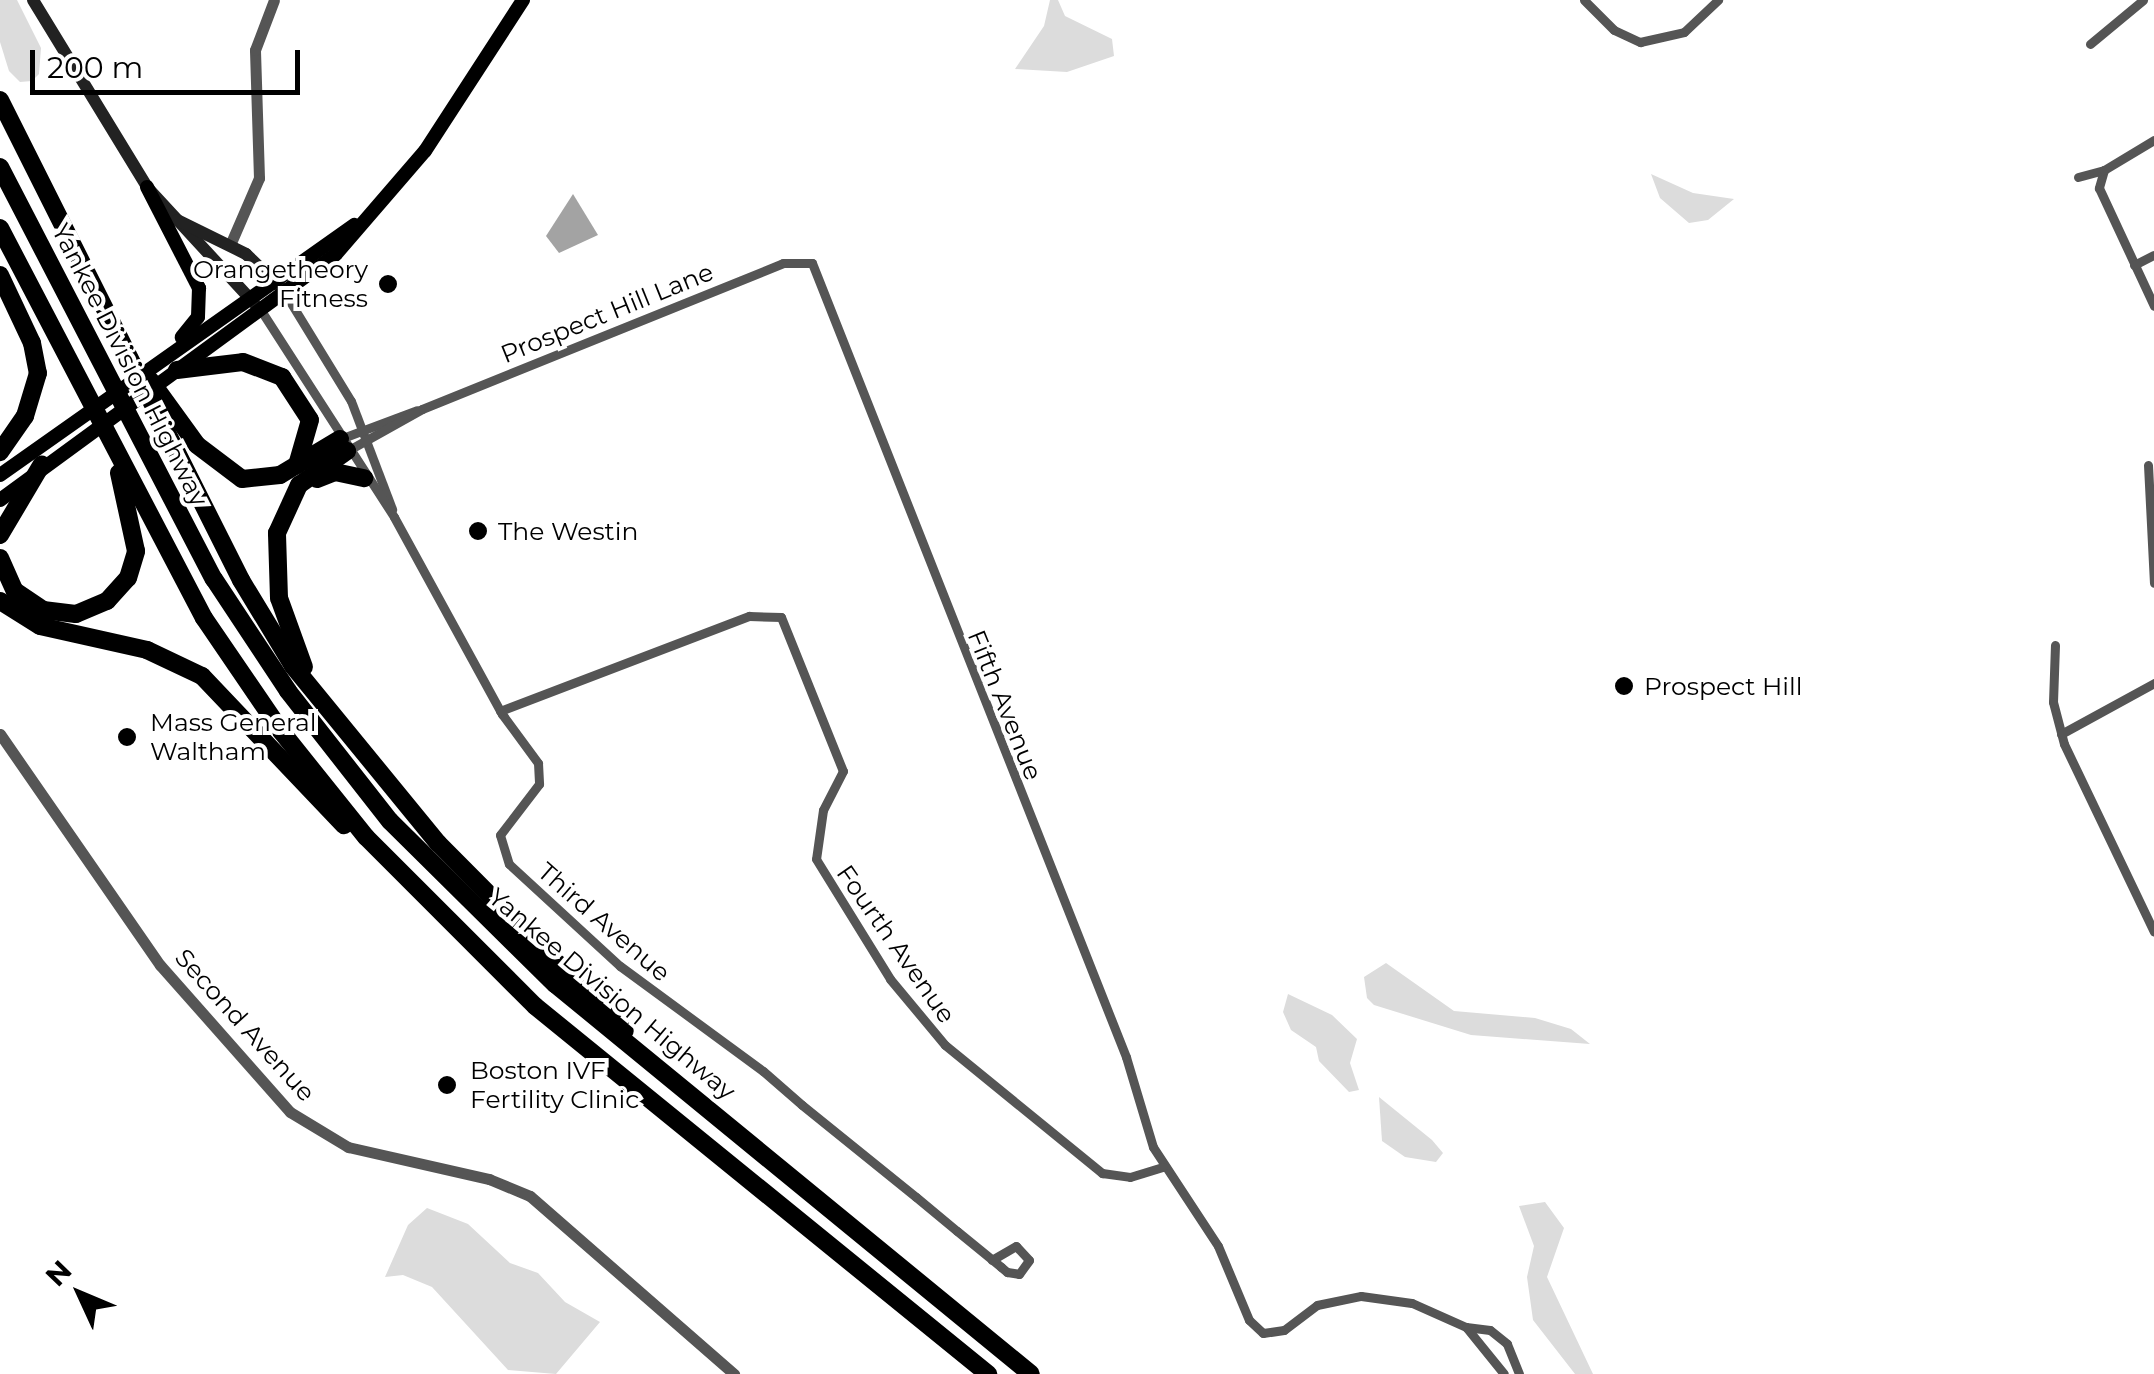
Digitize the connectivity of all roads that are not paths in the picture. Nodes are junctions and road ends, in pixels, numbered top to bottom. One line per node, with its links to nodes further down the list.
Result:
1 (33, 0): 13 (main road)
2 (274, 0): 16 (street)
3 (523, 0): 22 (main road)
4 (1584, 0): 5 (street)
5 (1718, 0)
6 (2143, 0): 7 (street)
7 (2090, 44)
8 (0, 100): 18 (highway)
9 (2154, 140): 11 (street)
10 (0, 167): 54 (highway, Yankee Division Highway)
11 (2104, 170): 12 (street); 20 (street)
12 (2078, 177)
13 (147, 187): 14 (main road); 26 (main road)
14 (176, 220): 16 (main road); 23 (main road)
15 (0, 228): 33 (highway)
16 (230, 244): 22 (main road)
17 (2154, 255): 20 (street)
18 (80, 258): 36 (highway); 49 (highway)
19 (808, 261): 28 (street, Prospect Hill Lane); 55 (street, Fifth Avenue)
20 (2134, 265): 24 (street)
21 (0, 275): 32 (highway)
22 (281, 289): 23 (main road); 25 (main road); 29 (street, Third Avenue)
23 (250, 299): 25 (main road); 26 (main road)
24 (2154, 306)
25 (262, 312): 27 (main road); 31 (street, Third Avenue)
26 (156, 358): 37 (main road)
27 (172, 373): 34 (main road); 36 (highway)
28 (422, 409): 29 (street, Prospect Hill Lane); 30 (street, Prospect Hill Lane)
29 (362, 427): 30 (street, Third Avenue); 31 (street, Prospect Hill Lane)
30 (367, 439): 31 (street, Prospect Hill Lane); 40 (street, Third Avenue)
31 (344, 445): 36 (highway); 38 (street, Third Avenue); 42 (highway)
32 (0, 452)
33 (115, 453): 43 (highway); 52 (highway)
34 (42, 464): 39 (main road); 41 (highway)
35 (2148, 465): 44 (street)
36 (297, 466)
37 (0, 475)
38 (364, 478): 40 (street, Third Avenue); 42 (highway)
39 (0, 500)
40 (394, 516): 48 (street, Third Avenue)
41 (0, 535)
42 (276, 541): 49 (highway)
43 (0, 558)
44 (2154, 583)
45 (0, 601): 52 (highway)
46 (2055, 644): 51 (street)
47 (2154, 683): 51 (street)
48 (500, 711): 55 (street, Fourth Avenue); 56 (street, Third Avenue)
49 (328, 712): 54 (highway)
50 (0, 734): 58 (street, Second Avenue)
51 (2061, 734): 53 (street)
52 (380, 853): 59 (highway)
53 (2154, 932)
54 (650, 1062): 60 (highway, Yankee Division Highway)
55 (1162, 1166): 57 (street, Fifth Avenue)
56 (992, 1260)
57 (1466, 1327): 61 (street); 62 (street)
58 (734, 1374)
59 (988, 1374)
60 (1031, 1374)
61 (1504, 1374)
62 (1519, 1374)

